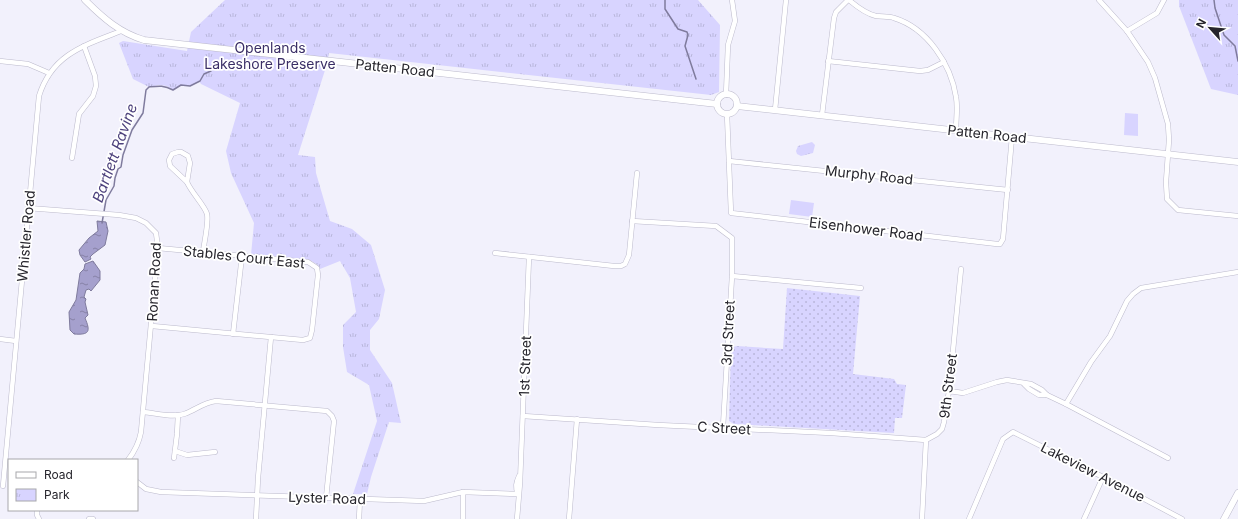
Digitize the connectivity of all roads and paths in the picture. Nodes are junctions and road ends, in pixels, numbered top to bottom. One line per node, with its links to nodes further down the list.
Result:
1 (85, 0): 7 (street, Patten Road)
2 (732, 0): 14 (street)
3 (786, 0): 17 (street)
4 (849, 0): 11 (street); 12 (street)
5 (1099, 0): 8 (street)
6 (1164, 0): 8 (street)
7 (121, 31): 9 (street, Whistler Road); 15 (street, Patten Road)
8 (1127, 31): 22 (street)
9 (84, 46): 13 (street, Whistler Road); 23 (street)
10 (0, 61): 13 (street)
11 (828, 61): 12 (street); 19 (street)
12 (944, 62): 20 (street)
13 (49, 73): 29 (street, Whistler Road)
14 (726, 94): 15 (street); 16 (street)
15 (717, 104): 18 (street)
16 (737, 106): 17 (street, Patten Road); 18 (street)
17 (776, 110): 19 (street, Patten Road)
18 (727, 114): 24 (street)
19 (822, 115): 20 (street, Patten Road)
20 (956, 131): 21 (street, Patten Road)
21 (1012, 137): 22 (street, Patten Road); 28 (street)
22 (1168, 154): 25 (street, Patten Road); 30 (street)
23 (72, 158)
24 (730, 161): 28 (street, Murphy Road); 28 (street, Eisenhower Road)
25 (1238, 162)
26 (637, 173): 31 (street)
27 (187, 182): 27 (street); 33 (street)
28 (1008, 190)
29 (28, 208): 32 (street, Ronan Road); 45 (street, Whistler Road)
30 (1238, 216)
31 (632, 221): 36 (street); 39 (street, 3rd Street)
32 (158, 248): 33 (street, Stables Court East); 41 (street, Ronan Road)
33 (203, 252): 35 (street, Stables Court East)
34 (495, 253): 36 (street)
35 (242, 256): 42 (street); 43 (street, Stables Court East)
36 (529, 257): 51 (street, 1st Street)
37 (961, 269): 46 (street, 9th Street)
38 (1238, 272): 47 (street)
39 (732, 276): 40 (street); 53 (street, 3rd Street)
40 (862, 288)
41 (152, 326): 42 (street); 49 (street, Ronan Road)
42 (233, 334): 43 (street)
43 (271, 337): 48 (street)
44 (0, 339): 45 (street)
45 (16, 341): 62 (street, Whistler Road)
46 (949, 391): 47 (street); 54 (street, 9th Street)
47 (1066, 404): 58 (street)
48 (265, 406): 50 (street); 66 (street); 67 (street)
49 (144, 412): 50 (street); 59 (street, Ronan Road)
50 (178, 415): 55 (street)
51 (522, 416): 52 (street, C Street); 65 (street, 1st Street)
52 (576, 419): 53 (street, C Street); 75 (street)
53 (723, 427): 54 (street, C Street)
54 (926, 440): 76 (street)
55 (175, 451): 56 (street); 57 (street)
56 (215, 452)
57 (174, 458)
58 (1168, 458)
59 (129, 459)
60 (1103, 477): 77 (street, Lakeview Avenue); 78 (street); 79 (street, Lakeview Avenue)
61 (138, 483): 66 (street, Lyster Road)
62 (2, 486)
63 (463, 492): 65 (street, Lyster Road); 68 (street, Lyster Road); 73 (street)
64 (1238, 493): 80 (street)
65 (518, 494): 74 (street, 1st Street)
66 (257, 496): 67 (street, Lyster Road); 71 (street)
67 (326, 498): 68 (street, Lyster Road)
68 (360, 499): 72 (street)
69 (89, 519): 70 (street)
70 (93, 519)
71 (256, 519)
72 (359, 519)
73 (463, 519)
74 (516, 519)
75 (569, 519)
76 (922, 519)
77 (969, 519)
78 (1084, 519)
79 (1182, 519)
80 (1224, 519)

